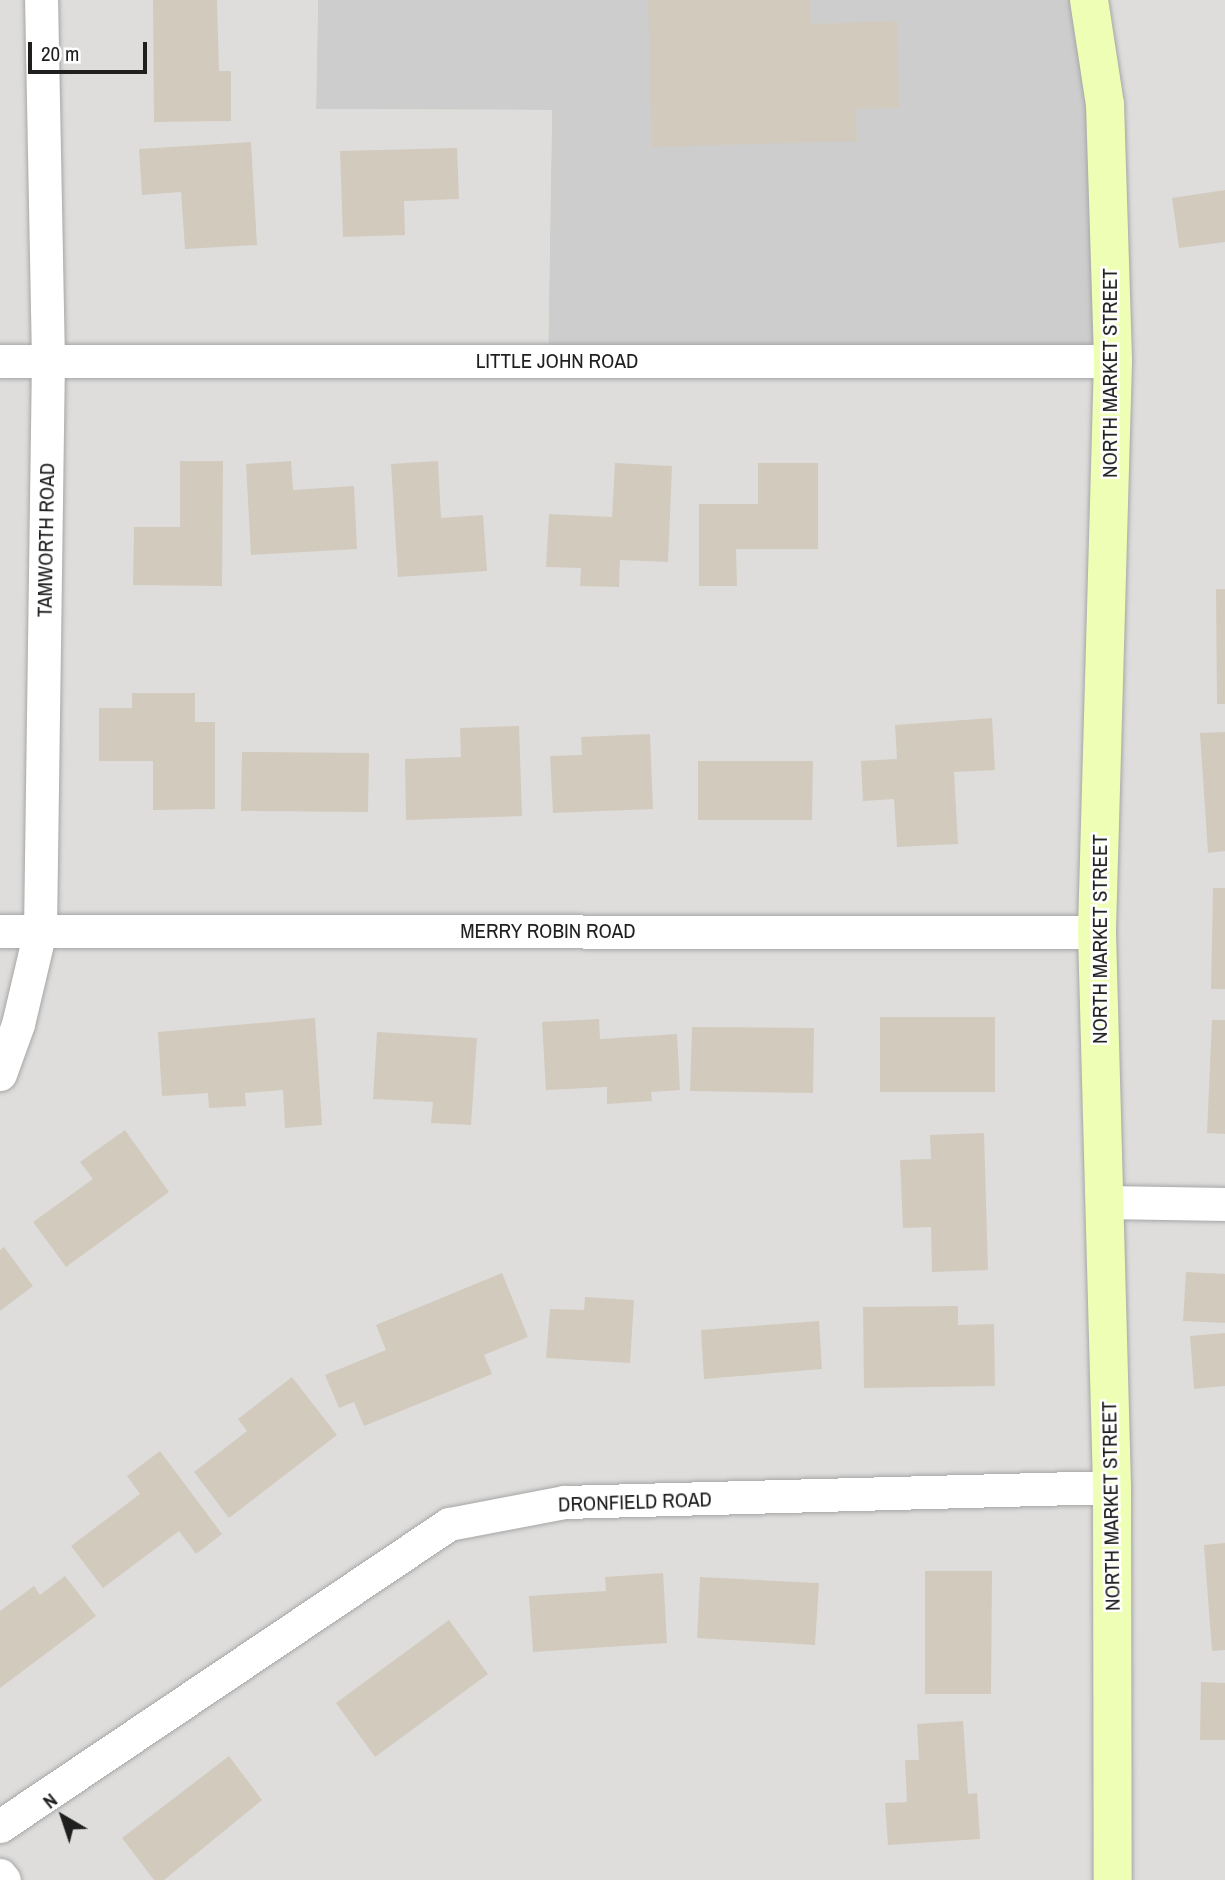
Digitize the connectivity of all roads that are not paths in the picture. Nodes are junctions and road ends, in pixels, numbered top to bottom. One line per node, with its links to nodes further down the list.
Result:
1 (41, 0): 4 (street, TAMWORTH ROAD)
2 (1088, 0): 5 (street, NORTH MARKET STREET)
3 (0, 361): 4 (street, LITTLE JOHN ROAD)
4 (48, 361): 5 (street, LITTLE JOHN ROAD); 6 (street, TAMWORTH ROAD)
5 (1114, 361): 8 (street, NORTH MARKET STREET)
6 (40, 930): 7 (street, MERRY ROBIN ROAD); 8 (street, MERRY ROBIN ROAD); 9 (street, TAMWORTH ROAD)
7 (0, 931)
8 (1097, 932): 10 (street, NORTH MARKET STREET)
9 (0, 1074)
10 (1106, 1202): 11 (street); 12 (street, NORTH MARKET STREET)
11 (1225, 1204)
12 (1112, 1487): 13 (street, DRONFIELD ROAD); 16 (street, NORTH MARKET STREET)
13 (0, 1826)
14 (0, 1875): 15 (street)
15 (4, 1880)
16 (1112, 1880)

